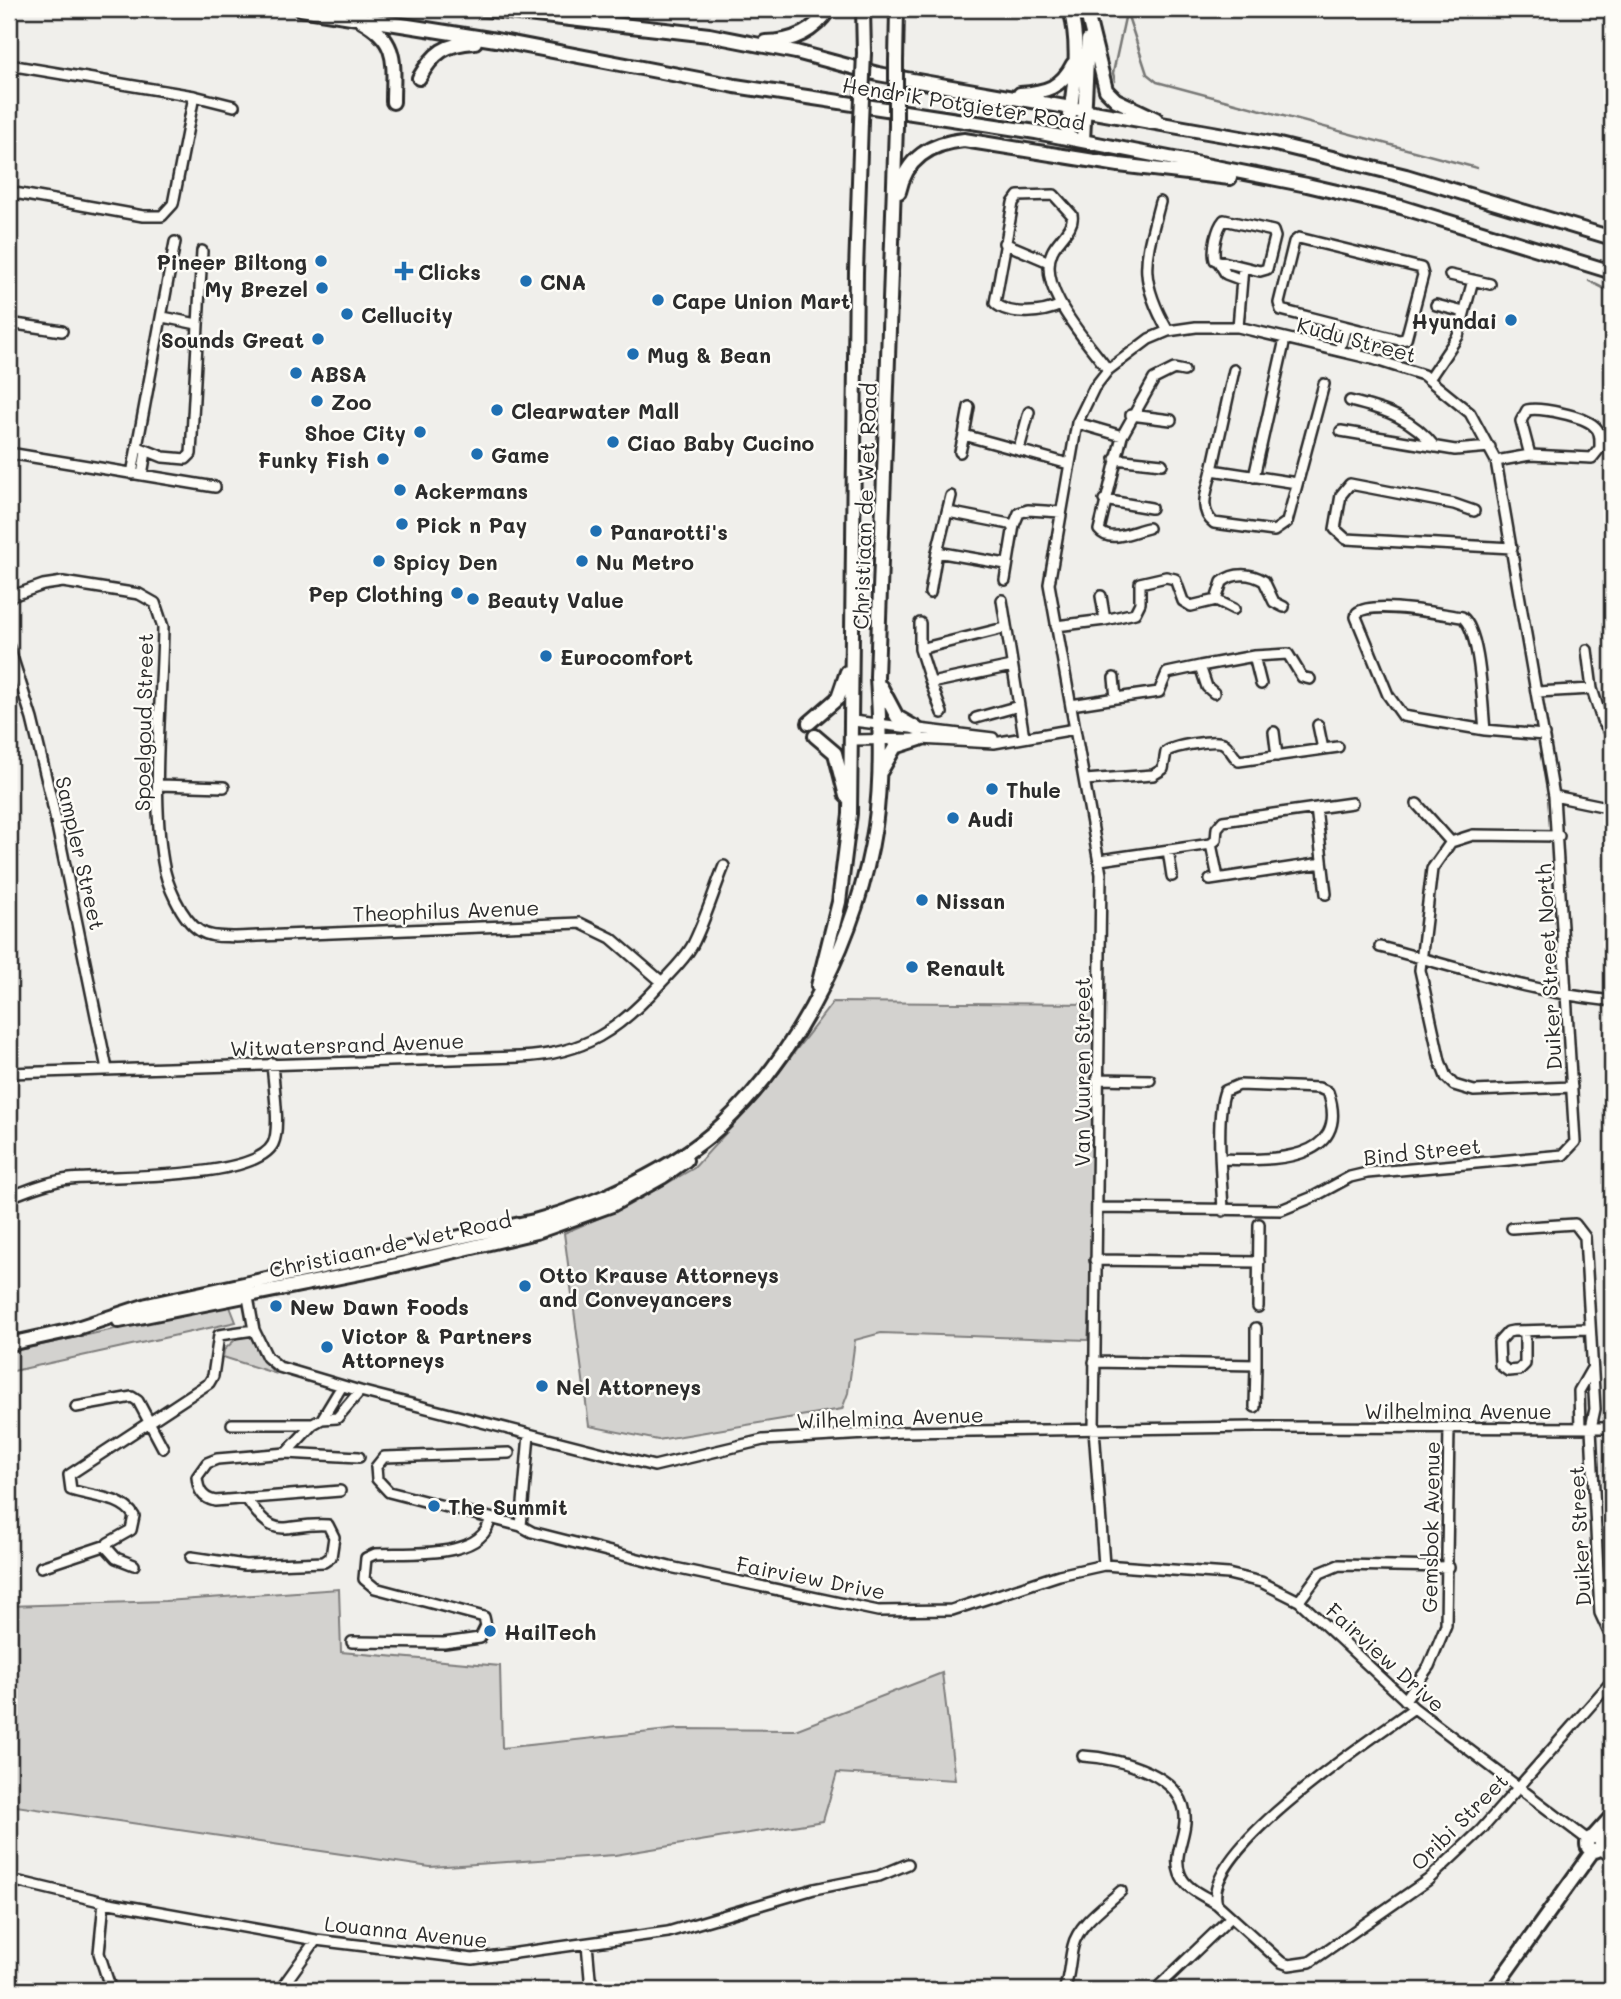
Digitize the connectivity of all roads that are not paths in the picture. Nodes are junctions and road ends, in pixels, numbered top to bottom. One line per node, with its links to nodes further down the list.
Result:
1 (301, 9): 8 (main road, Hendrik Potgieter Road)
2 (483, 9): 9 (main road, Hendrik Potgieter Road)
3 (829, 9): 9 (main road)
4 (863, 9): 111 (main road, Christiaan de Wet Road, bridge)
5 (897, 9): 29 (main road, Christiaan de Wet Road, bridge)
6 (1070, 9): 11 (main road)
7 (1088, 15): 19 (main road); 20 (main road)
8 (355, 18): 10 (main road, Hendrik Potgieter Road); 16 (main road)
9 (709, 36): 15 (main road, Hendrik Potgieter Road)
10 (496, 40): 13 (main road); 21 (main road, Hendrik Potgieter Road)
11 (1075, 61): 15 (main road); 18 (main road)
12 (9, 65): 14 (street)
13 (419, 78)
14 (194, 96): 17 (street); 24 (street)
15 (1000, 96): 18 (main road, Hendrik Potgieter Road)
16 (393, 102)
17 (234, 106)
18 (1070, 109): 19 (main road, Hendrik Potgieter Road); 21 (main road)
19 (1086, 112): 20 (main road, Hendrik Potgieter Road); 22 (main road)
20 (1177, 128): 26 (main road, Hendrik Potgieter Road)
21 (1066, 138): 22 (main road, Hendrik Potgieter Road)
22 (1083, 141): 23 (main road, Hendrik Potgieter Road)
23 (1307, 185): 29 (main road); 34 (main road, Hendrik Potgieter Road)
24 (9, 192)
25 (1160, 202): 48 (street)
26 (1612, 238)
27 (176, 242): 42 (street)
28 (1004, 243): 32 (street); 32 (street); 39 (street)
29 (892, 248): 114 (main road, Christiaan de Wet Road)
30 (202, 251): 44 (street)
31 (1219, 261): 33 (street); 33 (street); 36 (street)
32 (1049, 262): 39 (street)
33 (1243, 267): 36 (street)
34 (1612, 272)
35 (1450, 275): 37 (street)
36 (1242, 280): 45 (street)
37 (1473, 280): 38 (street); 41 (street)
38 (1490, 284)
39 (1061, 305): 53 (street)
40 (1436, 305): 41 (street)
41 (1465, 312): 56 (street)
42 (163, 317): 44 (street); 70 (street)
43 (9, 323): 47 (street)
44 (197, 324): 70 (street)
45 (1238, 327): 48 (street, Kudu Street); 50 (street, Kudu Street)
46 (1346, 327): 49 (street); 49 (street); 51 (street)
47 (62, 331)
48 (1168, 331): 53 (street, Kudu Street)
49 (1364, 331): 52 (street)
50 (1285, 339): 51 (street, Kudu Street); 80 (street)
51 (1339, 351): 52 (street, Kudu Street)
52 (1356, 355): 56 (street, Kudu Street)
53 (1108, 370): 63 (street, Kudu Street)
54 (1234, 370): 78 (street)
55 (1184, 371): 61 (street)
56 (1429, 379): 68 (street, Kudu Street)
57 (1324, 384): 81 (street)
58 (1350, 401): 67 (street)
59 (969, 407): 65 (street)
60 (1029, 412): 69 (street)
61 (1131, 415): 62 (street); 66 (street)
62 (1171, 420)
63 (1077, 423): 66 (street); 76 (street, Kudu Street)
64 (1341, 431): 67 (street)
65 (964, 435): 69 (street); 71 (street)
66 (1122, 436): 74 (street)
67 (1435, 447): 68 (street)
68 (1490, 447): 75 (street, Kudu Street)
69 (1019, 449): 76 (street)
70 (142, 450): 79 (street)
71 (960, 452)
72 (9, 453): 79 (street)
73 (1530, 454): 73 (street); 75 (street)
74 (1115, 459): 77 (street); 84 (street)
75 (1496, 461): 91 (street, Kudu Street)
76 (1069, 464): 87 (street, Kudu Street)
77 (1162, 464)
78 (1212, 470): 80 (street); 81 (street)
79 (137, 475): 82 (street)
80 (1254, 477): 81 (street)
81 (1297, 483)
82 (215, 487)
83 (951, 496): 86 (street)
84 (1104, 500): 85 (street); 90 (street)
85 (1151, 508)
86 (948, 512): 89 (street); 92 (street)
87 (1060, 512): 89 (street); 95 (street, Kudu Street)
88 (1474, 512): 91 (street)
89 (1014, 525): 93 (street)
90 (1148, 528)
91 (1512, 548): 120 (street, Kudu Street)
92 (937, 552): 93 (street); 96 (street)
93 (1006, 564): 94 (street)
94 (1005, 580)
95 (1049, 584): 105 (street, Van Vuuren Street)
96 (930, 593)
97 (1101, 596): 103 (street)
98 (9, 597): 146 (street, Spoelgoud Street)
99 (1002, 600): 106 (street)
100 (1216, 600): 101 (street); 102 (street); 103 (street)
101 (1284, 607)
102 (1234, 609)
103 (1105, 620): 105 (street)
104 (920, 623): 108 (street)
105 (1056, 626): 123 (street, Van Vuuren Street)
106 (1004, 628): 108 (street); 112 (street)
107 (9, 647): 171 (street, Sampler Street)
108 (919, 649): 117 (street)
109 (1587, 650): 119 (street)
110 (1254, 656): 113 (street); 116 (street); 118 (street)
111 (850, 660): 127 (main road, Christiaan de Wet Road); 129 (main road)
112 (1012, 666): 117 (street); 124 (street)
113 (1200, 667): 121 (street); 122 (street)
114 (877, 677): 128 (main road, Christiaan de Wet Road); 134 (main road)
115 (1114, 678): 122 (street)
116 (1310, 679)
117 (931, 684): 125 (street)
118 (1261, 684)
119 (1592, 690): 120 (street); 136 (street)
120 (1537, 692): 135 (street, Kudu Street)
121 (1214, 693)
122 (1116, 698): 123 (street)
123 (1071, 705): 131 (street, Van Vuuren Street)
124 (1019, 706): 126 (street); 138 (street)
125 (942, 713)
126 (976, 718)
127 (853, 721): 128 (street); 140 (main road, Christiaan de Wet Road)
128 (880, 722): 134 (street); 139 (main road, Christiaan de Wet Road)
129 (809, 723)
130 (1318, 725): 142 (street)
131 (1075, 729): 138 (street); 144 (street, Van Vuuren Street)
132 (1485, 730): 132 (street); 135 (street)
133 (1274, 732): 143 (street)
134 (918, 734): 138 (street); 139 (street); 145 (main road)
135 (1544, 735): 148 (street, Kudu Street)
136 (1612, 735)
137 (815, 736): 153 (main road)
138 (1024, 737)
139 (880, 739): 140 (street); 145 (main road, Christiaan de Wet Road)
140 (853, 740): 153 (main road, Christiaan de Wet Road)
141 (1338, 747): 142 (street)
142 (1323, 749): 143 (street)
143 (1277, 756): 144 (street)
144 (1085, 780): 158 (street, Van Vuuren Street)
145 (878, 782): 167 (main road, Christiaan de Wet Road)
146 (160, 785): 147 (street); 163 (street, Spoelgoud Street)
147 (224, 787)
148 (1554, 796): 152 (street); 154 (street, Duiker Street North)
149 (1352, 803): 151 (street)
150 (1417, 804): 155 (street)
151 (1316, 808): 156 (street); 159 (street)
152 (1612, 808)
153 (850, 814): 167 (main road, Christiaan de Wet Road)
154 (1559, 836): 155 (street); 168 (street, Duiker Street North)
155 (1451, 842): 165 (street)
156 (1212, 844): 157 (street); 159 (street)
157 (1168, 850): 158 (street); 161 (street)
158 (1100, 859): 173 (street, Van Vuuren Street)
159 (1322, 863): 162 (street)
160 (724, 866): 166 (street, Witwatersrand Avenue)
161 (1172, 876)
162 (1326, 894)
163 (212, 936): 166 (street, Theophilus Avenue)
164 (1380, 947): 165 (street)
165 (1422, 957): 168 (street); 175 (street)
166 (662, 982): 170 (street, Witwatersrand Avenue)
167 (817, 993): 185 (main road, Christiaan de Wet Road)
168 (1567, 996): 169 (street); 175 (street, Duiker Street North)
169 (1612, 1001)
170 (272, 1063): 171 (street, Witwatersrand Avenue); 178 (street)
171 (107, 1069): 172 (street, Witwatersrand Avenue)
172 (9, 1073)
173 (1097, 1079): 174 (street); 179 (street, Van Vuuren Street)
174 (1150, 1080)
175 (1572, 1087): 176 (street, Duiker Street North)
176 (1576, 1135): 180 (street, Bind Street)
177 (1222, 1158): 177 (street); 180 (street)
178 (9, 1197)
179 (1098, 1208): 180 (street, Bind Street); 183 (street, Van Vuuren Street)
180 (1223, 1211)
181 (1259, 1224): 184 (street)
182 (1512, 1228): 188 (street, Duiker Street)
183 (1095, 1260): 184 (street); 192 (street, Van Vuuren Street)
184 (1259, 1262): 186 (street)
185 (246, 1288): 189 (street, Wilhelmina Avenue); 191 (main road, Christiaan de Wet Road)
186 (1258, 1307)
187 (1256, 1328): 193 (street)
188 (1589, 1329): 190 (street); 194 (street, Duiker Street)
189 (254, 1331): 195 (street, Wilhelmina Avenue); 200 (street)
190 (1525, 1331): 190 (street)
191 (9, 1344)
192 (1094, 1362): 193 (street); 204 (street, Van Vuuren Street)
193 (1256, 1365): 197 (street)
194 (1592, 1368): 203 (street); 205 (street, Duiker Street)
195 (342, 1386): 196 (street, Wilhelmina Avenue); 199 (street)
196 (360, 1391): 199 (street); 207 (street, Wilhelmina Avenue)
197 (1255, 1406)
198 (76, 1407): 200 (street)
199 (317, 1422): 201 (street); 210 (street)
200 (149, 1423): 208 (street); 216 (street)
201 (232, 1424)
202 (1449, 1427): 203 (street, Wilhelmina Avenue); 204 (street, Wilhelmina Avenue); 221 (street, Gemsbok Avenue)
203 (1580, 1428): 205 (street, Wilhelmina Avenue)
204 (1094, 1429): 207 (street, Wilhelmina Avenue); 219 (street, Van Vuuren Street)
205 (1591, 1429): 206 (street, Wilhelmina Avenue); 223 (street, Duiker Street)
206 (1612, 1429)
207 (529, 1435): 215 (street)
208 (163, 1448)
209 (509, 1452): 214 (street, Fairview Drive)
210 (286, 1454): 211 (street); 213 (street)
211 (359, 1457)
212 (340, 1491): 213 (street)
213 (246, 1498): 217 (street)
214 (490, 1520): 215 (street, Fairview Drive); 224 (street)
215 (521, 1526): 219 (street, Fairview Drive)
216 (107, 1545): 218 (street); 220 (street)
217 (191, 1558)
218 (134, 1564)
219 (1104, 1564): 222 (street, Fairview Drive)
220 (41, 1567)
221 (1449, 1567): 222 (street); 226 (street, Gemsbok Avenue)
222 (1299, 1601): 226 (street, Fairview Drive)
223 (1612, 1639)
224 (352, 1642)
225 (1612, 1681): 229 (street, Oribi Street)
226 (1405, 1700): 227 (street, Fairview Drive)
227 (1414, 1708): 229 (street, Fairview Drive); 237 (street)
228 (1083, 1756): 237 (street)
229 (1518, 1788): 231 (street, Fairview Drive); 238 (street, Oribi Street)
230 (1612, 1819): 231 (main road)
231 (1593, 1844): 232 (street, Fairview Drive); 246 (main road)
232 (1612, 1858)
233 (908, 1864): 240 (street, Louanna Avenue)
234 (20, 1882): 236 (street, Louanna Avenue)
235 (1121, 1891): 244 (street)
236 (104, 1902): 239 (street, Louanna Avenue); 241 (street)
237 (1217, 1904): 238 (street)
238 (1230, 1918): 245 (street)
239 (316, 1940): 240 (street, Louanna Avenue); 242 (street)
240 (587, 1944): 243 (street)
241 (111, 1990)
242 (280, 1990)
243 (596, 1990)
244 (1064, 1990)
245 (1155, 1990)
246 (1493, 1990)

